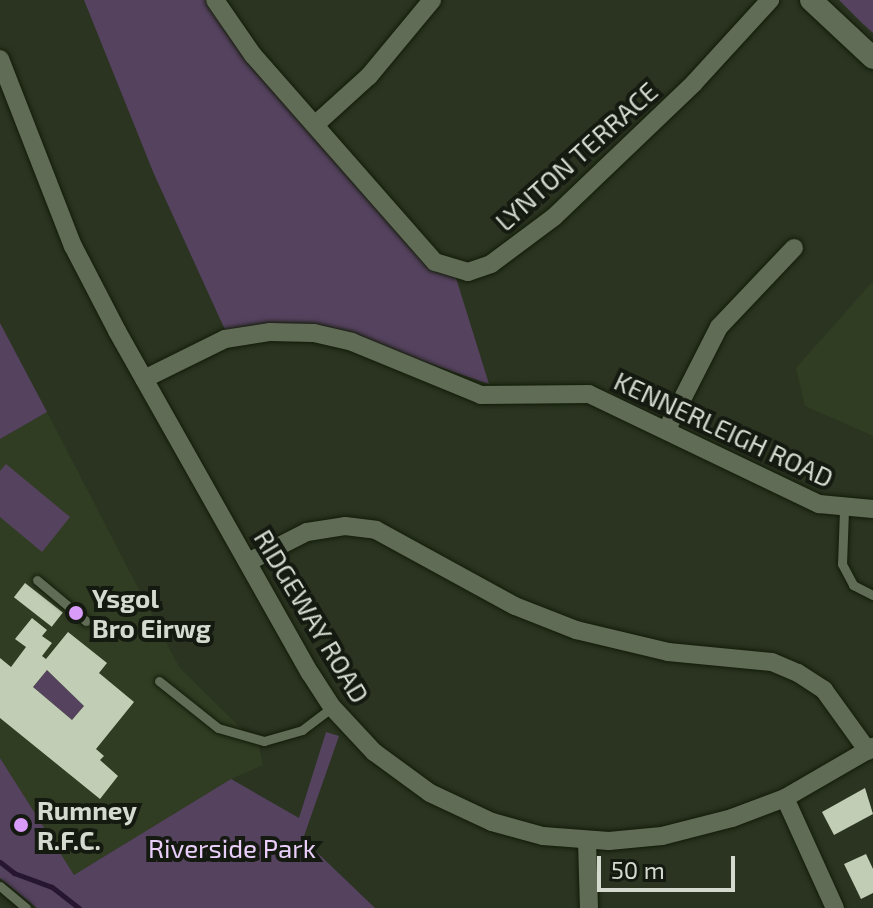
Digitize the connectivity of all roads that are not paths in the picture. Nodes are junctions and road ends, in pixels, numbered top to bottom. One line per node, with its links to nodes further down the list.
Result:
1 (215, 0): 7 (street, LYNTON TERRACE)
2 (432, 0): 7 (street)
3 (770, 0): 7 (street, LYNTON TERRACE)
4 (811, 0): 5 (street)
5 (873, 58)
6 (0, 59): 9 (street, RIDGEWAY ROAD)
7 (316, 124)
8 (794, 248): 10 (street)
9 (144, 379): 10 (street, KENNERLEIGH ROAD); 13 (street, RIDGEWAY ROAD)
10 (667, 429): 12 (street, KENNERLEIGH ROAD)
11 (873, 509): 12 (street, KENNERLEIGH ROAD)
12 (844, 510): 15 (lane)
13 (248, 562): 18 (street, RIDGEWAY ROAD); 19 (street)
14 (37, 580): 16 (lane)
15 (873, 595)
16 (86, 621)
17 (159, 681): 18 (lane)
18 (332, 707): 21 (street, RIDGEWAY ROAD)
19 (870, 749): 20 (street, RIDGEWAY ROAD)
20 (785, 798): 21 (street, RIDGEWAY ROAD); 25 (street)
21 (587, 841): 24 (street)
22 (0, 886): 23 (lane)
23 (26, 908)
24 (589, 908)
25 (835, 908)

